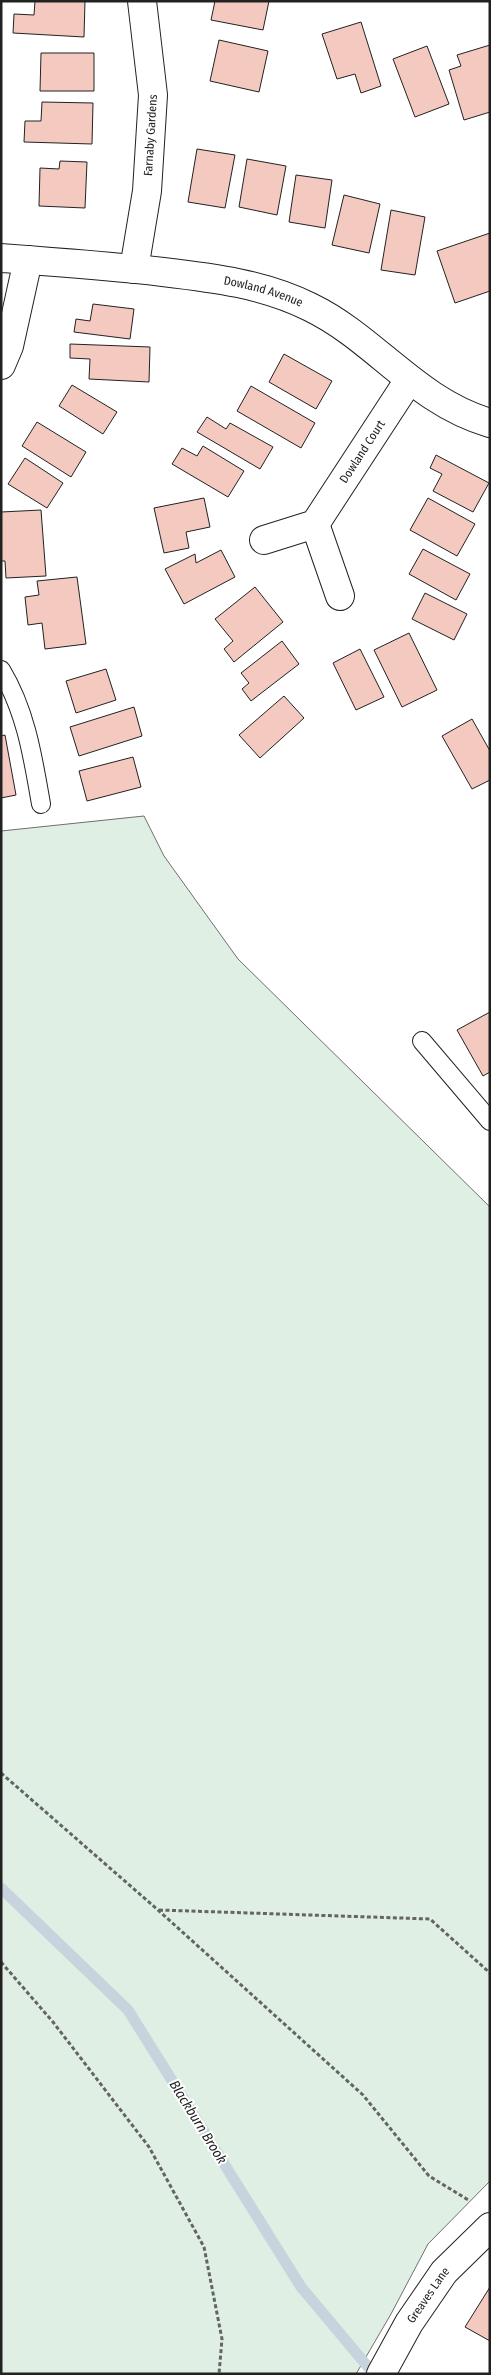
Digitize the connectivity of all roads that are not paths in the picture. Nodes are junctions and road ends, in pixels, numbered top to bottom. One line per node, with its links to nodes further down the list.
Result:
1 (142, 1): 3 (street, Farnaby Gardens)
2 (14, 259): 3 (street, Dowland Avenue); 4 (street)
3 (134, 269): 5 (street, Dowland Avenue)
4 (1, 365)
5 (409, 380): 6 (street, Dowland Avenue); 7 (street, Dowland Court)
6 (490, 423)
7 (315, 524): 8 (street); 9 (street)
8 (264, 540)
9 (340, 596)
10 (1, 670): 11 (lane)
11 (42, 804)
12 (422, 1041): 13 (lane)
13 (490, 1121)
14 (490, 2227): 15 (street, Greaves Lane)
15 (381, 2374)

